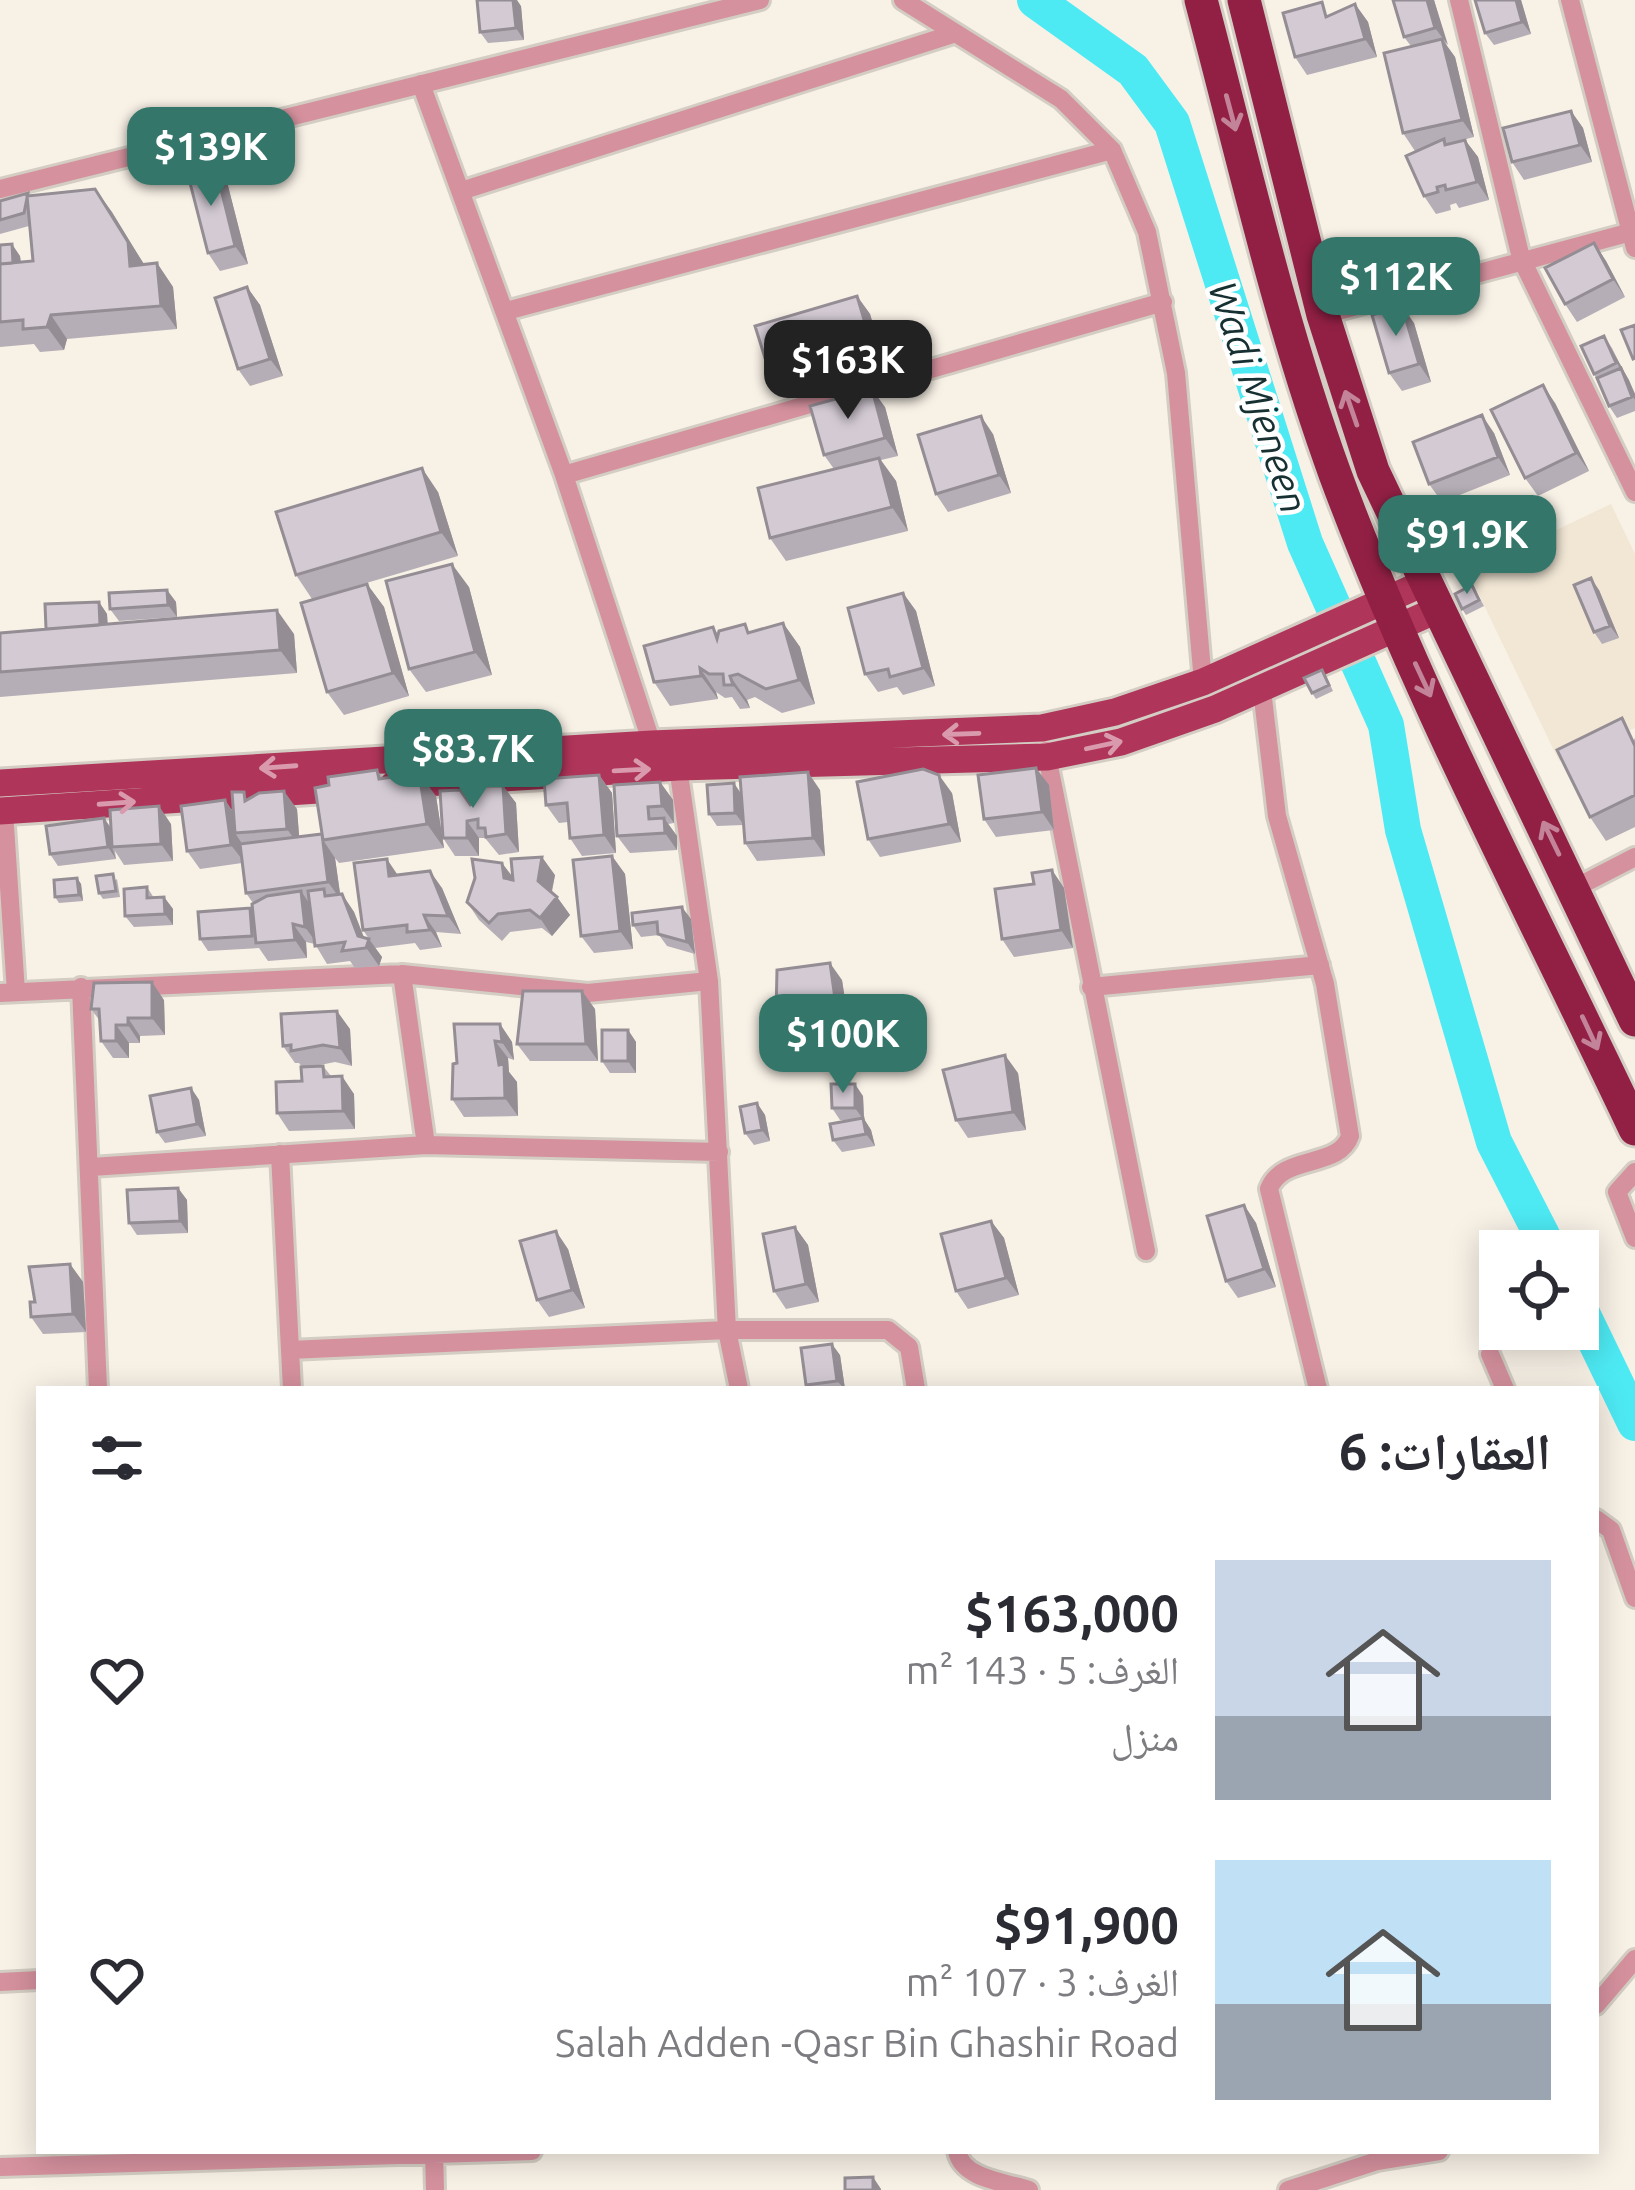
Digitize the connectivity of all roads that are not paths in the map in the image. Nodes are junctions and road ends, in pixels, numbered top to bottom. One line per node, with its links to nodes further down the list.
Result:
1 (760, 0): 8 (street)
2 (903, 0): 7 (street)
3 (1201, 0): 20 (highway, one-way to 20)
4 (1244, 0): 16 (highway)
5 (1460, 0): 13 (street)
6 (1570, 0): 12 (street)
7 (953, 34): 9 (street); 11 (street)
8 (421, 84): 10 (street); 11 (street)
9 (1112, 150): 14 (street); 15 (street)
10 (0, 189)
11 (460, 190): 15 (street)
12 (1633, 237): 13 (street)
13 (1521, 259): 16 (street); 18 (street)
14 (1163, 302): 17 (street); 21 (street)
15 (506, 311): 17 (street)
16 (1323, 315): 19 (highway, one-way to 16)
17 (564, 476): 24 (street)
18 (1635, 492)
19 (1432, 596): 20 (main road); 29 (highway, one-way to 19)
20 (1381, 618): 21 (main road); 22 (main road); 37 (highway, one-way to 37)
21 (1203, 682): 23 (main road)
22 (1275, 684): 25 (main road, one-way to 22); 30 (street)
23 (1042, 728): 24 (main road, one-way to 24); 25 (street)
24 (652, 744): 27 (main road, one-way to 27)
25 (1048, 757): 26 (main road); 33 (street)
26 (678, 767): 27 (main road, one-way to 26); 32 (street)
27 (1, 802): 35 (street)
28 (1635, 857): 29 (street)
29 (1575, 888): 36 (highway)
30 (1320, 965): 33 (street); 52 (street)
31 (402, 974): 32 (street); 34 (street); 38 (street)
32 (709, 981): 39 (street)
33 (1091, 986): 44 (street)
34 (81, 987): 35 (street); 41 (street)
35 (8, 993)
36 (1635, 1020)
37 (1635, 1129)
38 (426, 1145): 39 (street); 40 (street)
39 (719, 1152): 45 (street)
40 (280, 1154): 41 (street); 46 (street)
41 (91, 1167): 48 (street)
42 (1635, 1172): 43 (street)
43 (1635, 1238)
44 (1146, 1251)
45 (727, 1330): 46 (street); 50 (street); 51 (street)
46 (290, 1350): 49 (street)
47 (1490, 1354): 53 (street)
48 (98, 1386)
49 (292, 1386)
50 (738, 1386)
51 (916, 1386)
52 (1317, 1386)
53 (1504, 1386)
54 (1599, 1522): 55 (street)
55 (1635, 1598)
56 (1635, 1959): 60 (street)
57 (36, 1980): 58 (street)
58 (0, 1982)
59 (1635, 1986): 60 (street)
60 (1600, 2001)
61 (261, 2154): 65 (street)
62 (434, 2154): 68 (street)
63 (959, 2154): 69 (street)
64 (1394, 2154): 70 (street)
65 (88, 2157): 66 (street)
66 (9, 2166): 67 (street)
67 (20, 2190)
68 (435, 2190)
69 (1029, 2190)
70 (1288, 2190)

